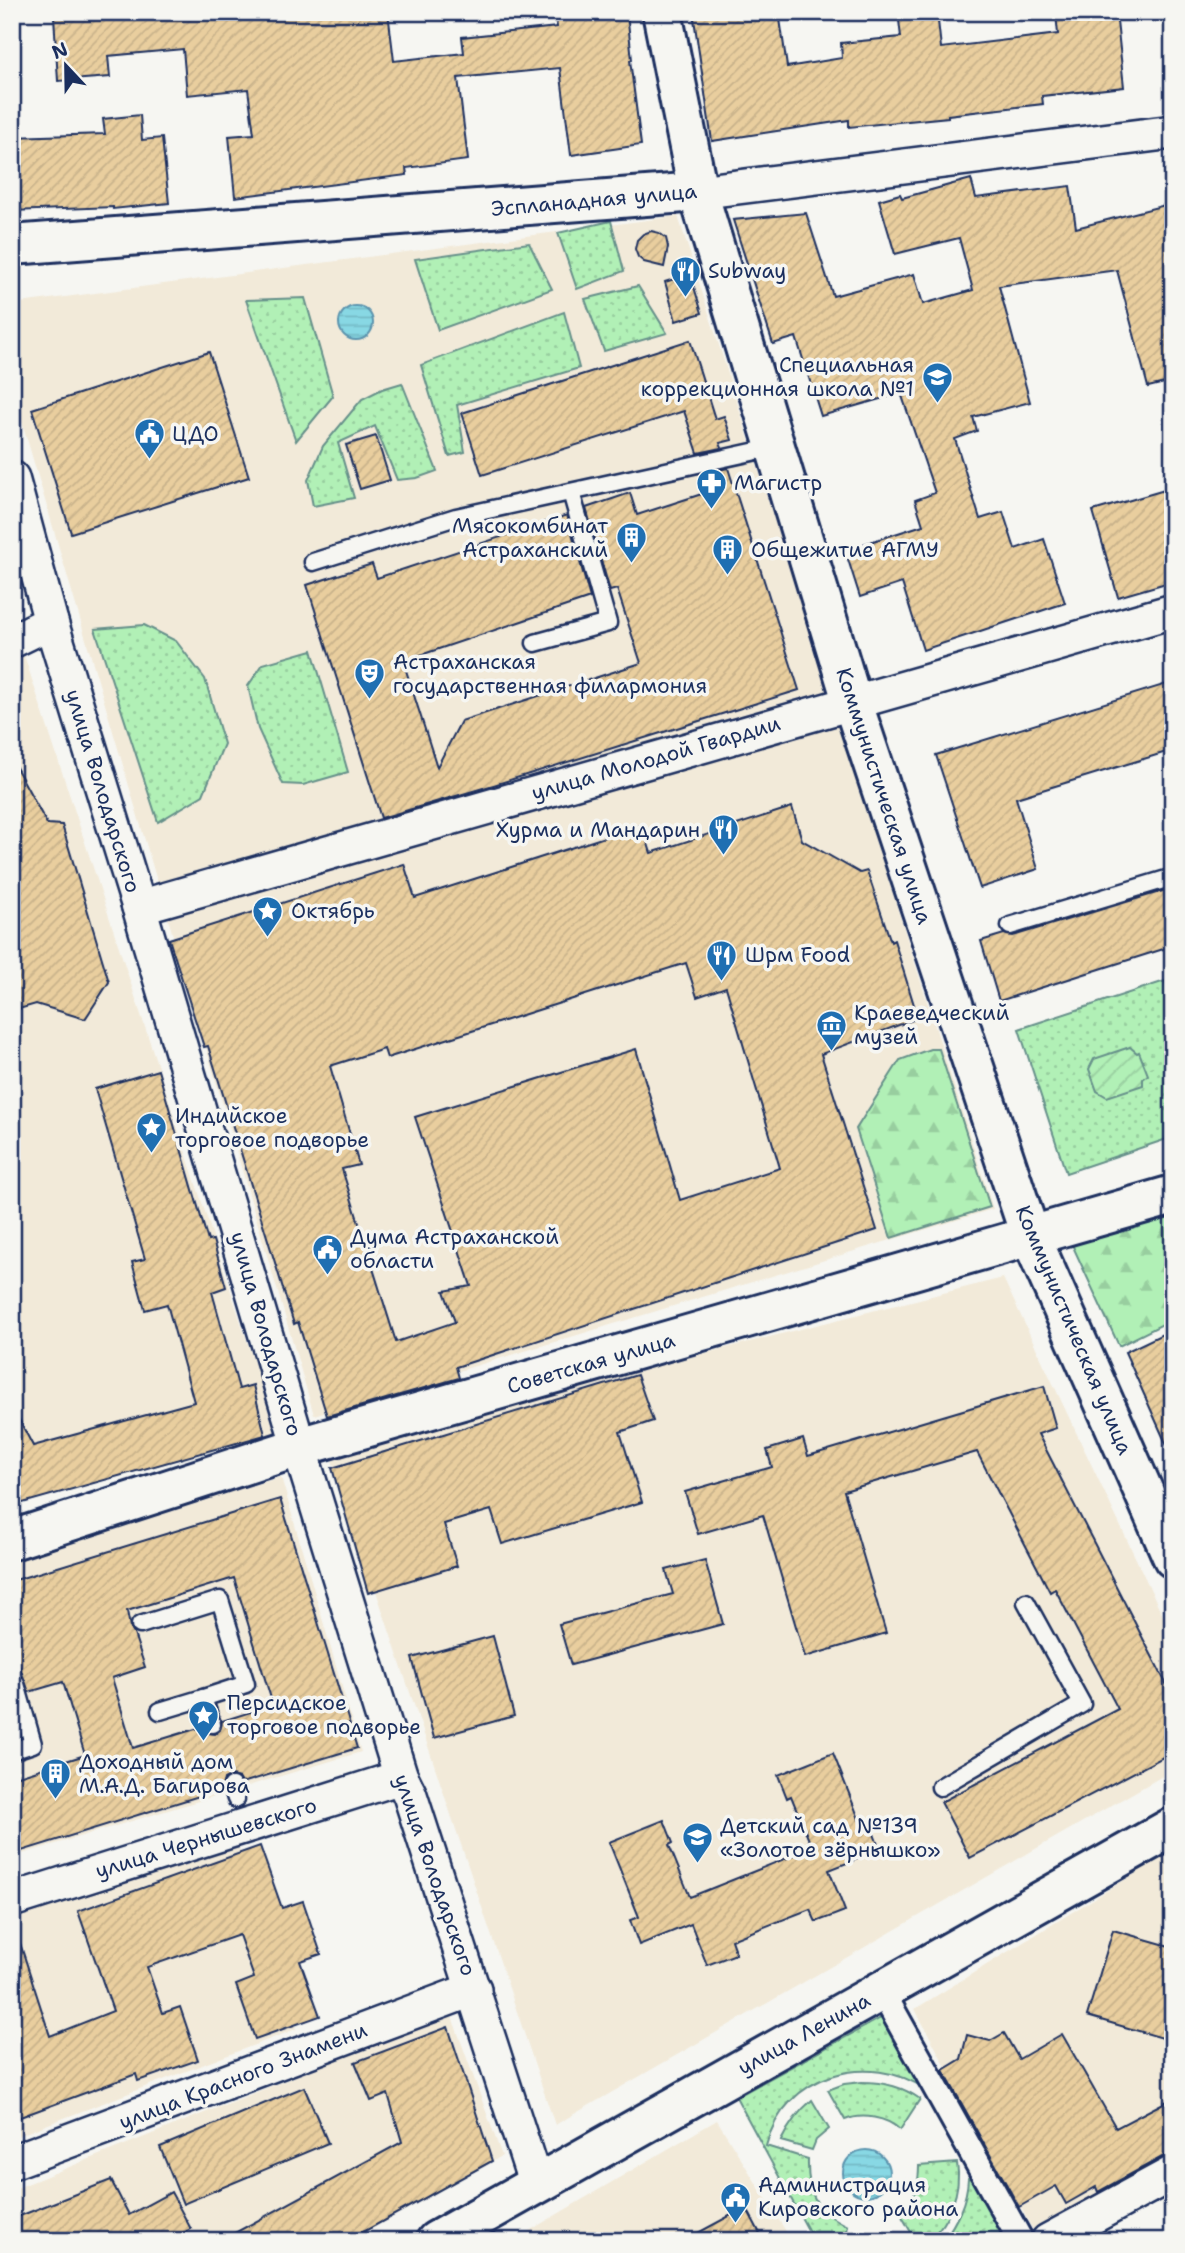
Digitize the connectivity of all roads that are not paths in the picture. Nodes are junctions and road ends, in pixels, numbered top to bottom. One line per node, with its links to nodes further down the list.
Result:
1 (662, 12): 3 (main road, Коммунистическая улица)
2 (1173, 132): 3 (street, Эспланадная улица)
3 (698, 192): 4 (main road, Эспланадная улица); 5 (main road, Коммунистическая улица)
4 (12, 245)
5 (775, 447): 7 (lane); 13 (main road, Коммунистическая улица)
6 (12, 478): 10 (street, улица Володарского)
7 (571, 492): 8 (lane); 12 (lane)
8 (313, 562)
9 (1173, 611): 13 (street, улица Молодой Гвардии)
10 (51, 622): 11 (street); 15 (street, улица Володарского)
11 (12, 641)
12 (535, 643)
13 (852, 701): 15 (street, улица Молодой Гвардии); 18 (main road, Коммунистическая улица)
14 (1173, 877): 16 (lane)
15 (139, 908): 19 (street, улица Володарского)
16 (1010, 926)
17 (1173, 1195): 18 (main road, Советская улица)
18 (1030, 1236): 19 (main road, Советская улица); 21 (main road, Коммунистическая улица)
19 (299, 1447): 20 (main road, Советская улица); 29 (street, улица Володарского)
20 (12, 1540)
21 (1173, 1558)
22 (1027, 1602): 30 (lane)
23 (140, 1625): 25 (lane)
24 (12, 1685): 28 (lane)
25 (203, 1698): 26 (lane); 27 (lane)
26 (160, 1711)
27 (212, 1724)
28 (12, 1751)
29 (401, 1777): 32 (street, улица Чернышевского); 33 (street, улица Володарского)
30 (940, 1787)
31 (1173, 1827): 37 (main road, улица Ленина)
32 (12, 1899)
33 (474, 1989): 35 (street, улица Красного Знамени); 37 (street, улица Володарского)
34 (889, 2004): 39 (street)
35 (12, 2162)
36 (1173, 2173): 40 (street)
37 (536, 2185): 38 (main road, улица Ленина)
38 (436, 2241)
39 (1021, 2241)
40 (1048, 2241)

